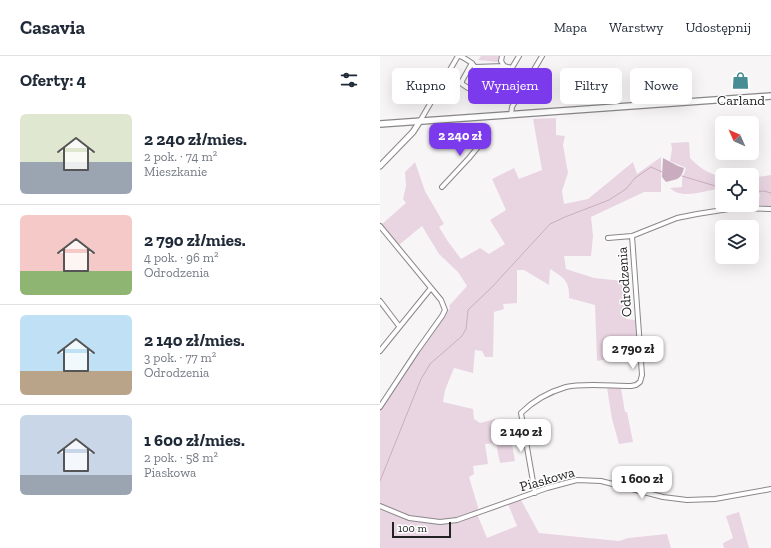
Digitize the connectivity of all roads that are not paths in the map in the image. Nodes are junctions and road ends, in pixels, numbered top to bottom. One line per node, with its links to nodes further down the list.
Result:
1 (459, 56): 5 (street); 14 (street)
2 (502, 56): 6 (street)
3 (519, 56): 9 (street)
4 (542, 56): 13 (street)
5 (472, 63): 7 (street); 8 (street)
6 (504, 66): 7 (street); 9 (street)
7 (475, 67)
8 (469, 68)
9 (512, 68)
10 (468, 70): 11 (street)
11 (468, 88)
12 (771, 96): 13 (main road)
13 (511, 114): 14 (main road)
14 (420, 121): 15 (main road); 17 (street)
15 (380, 124)
16 (487, 136): 18 (street)
17 (380, 166)
18 (442, 187)
19 (771, 209): 21 (street, Odrodzenia)
20 (380, 227): 23 (street)
21 (632, 236): 22 (street, Odrodzenia); 29 (street, Odrodzenia)
22 (608, 238)
23 (431, 288): 25 (street); 27 (street)
24 (380, 301): 25 (street)
25 (399, 326): 26 (street)
26 (380, 351)
27 (380, 407)
28 (771, 489): 29 (street, Piaskowa)
29 (535, 493): 30 (street, Piaskowa)
30 (380, 506)

